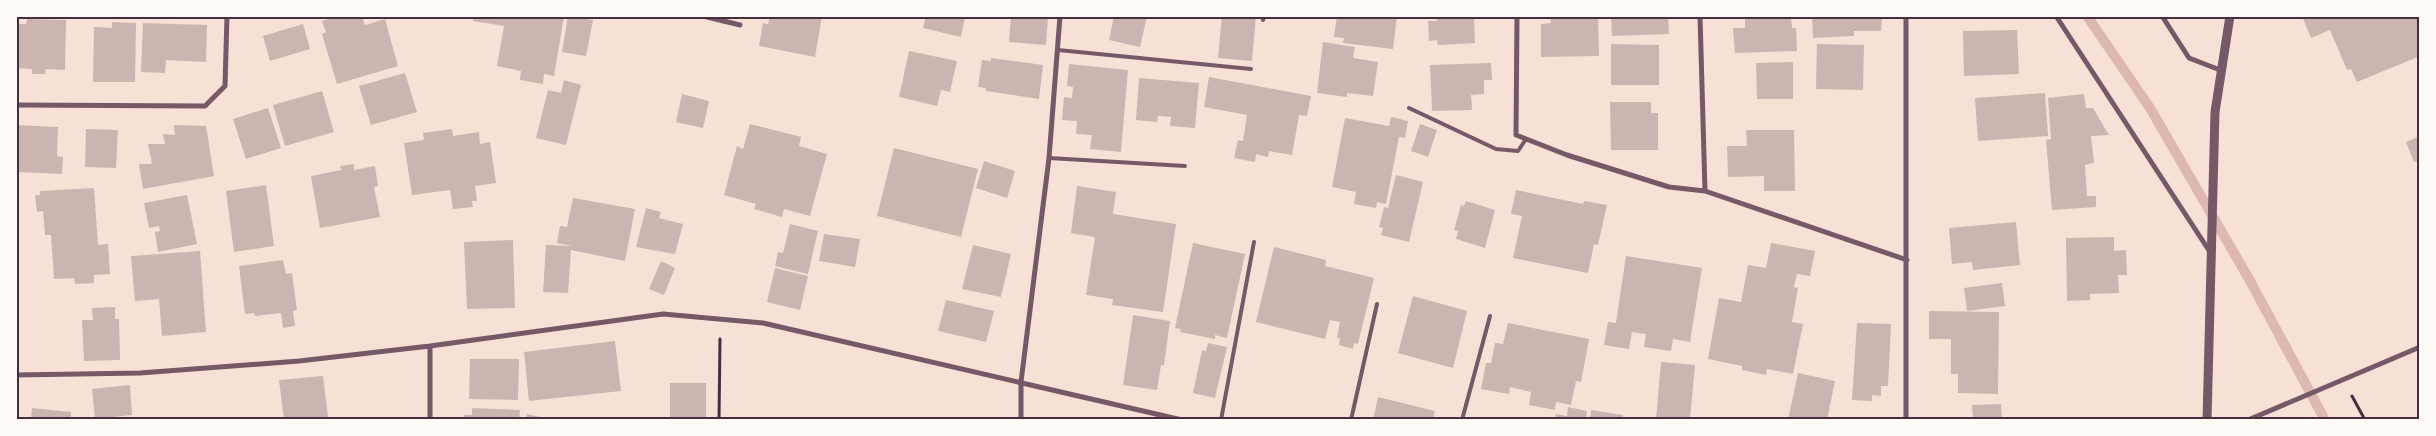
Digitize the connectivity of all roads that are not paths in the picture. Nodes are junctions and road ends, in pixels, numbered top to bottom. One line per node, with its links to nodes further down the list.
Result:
1 (227, 16): 14 (street)
2 (703, 16): 10 (street)
3 (1060, 16): 11 (street)
4 (1517, 16): 16 (street)
5 (1700, 16): 19 (street)
6 (1906, 16): 22 (street)
7 (2056, 16): 21 (street)
8 (2162, 16): 13 (street)
9 (2230, 16): 13 (street)
10 (740, 24)
11 (1058, 50): 12 (lane); 17 (street)
12 (1251, 69)
13 (2220, 70): 21 (street)
14 (16, 105)
15 (1409, 108): 16 (lane)
16 (1526, 139): 19 (street)
17 (1049, 158): 18 (lane); 28 (street)
18 (1185, 166)
19 (1705, 191): 22 (street)
20 (1254, 242): 32 (lane)
21 (2212, 254): 36 (street)
22 (1907, 260): 35 (street)
23 (1377, 304): 33 (lane)
24 (1490, 316): 34 (lane)
25 (430, 346): 27 (street); 28 (street); 29 (street)
26 (2420, 347): 37 (street)
27 (16, 376)
28 (1021, 382): 30 (street); 31 (street)
29 (430, 420)
30 (1021, 420)
31 (1182, 420)
32 (1221, 420)
33 (1351, 420)
34 (1462, 420)
35 (1906, 420)
36 (2207, 420)
37 (2248, 420)

